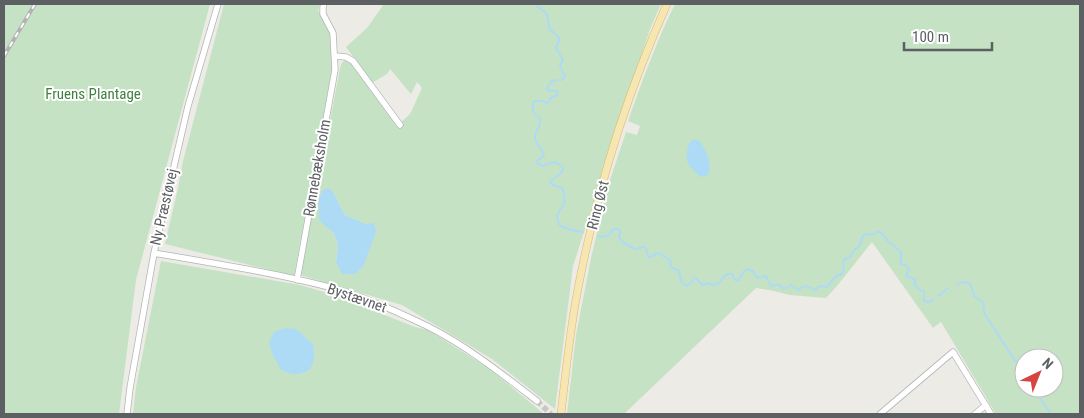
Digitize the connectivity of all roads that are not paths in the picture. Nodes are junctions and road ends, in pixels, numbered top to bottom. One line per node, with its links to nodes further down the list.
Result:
1 (218, 4): 6 (street, Ny Præstøvej)
2 (324, 4): 4 (street, Rønnebæksholm)
3 (667, 4): 11 (main road, Ring Øst)
4 (335, 56): 5 (street); 7 (street, Rønnebæksholm)
5 (400, 125)
6 (154, 253): 7 (street, Bystævnet); 10 (street, Ny Præstøvej)
7 (297, 280): 8 (street, Bystævnet)
8 (537, 402)
9 (986, 405): 12 (street); 13 (street); 14 (street)
10 (127, 414)
11 (561, 414)
12 (880, 414)
13 (975, 414)
14 (991, 414)

